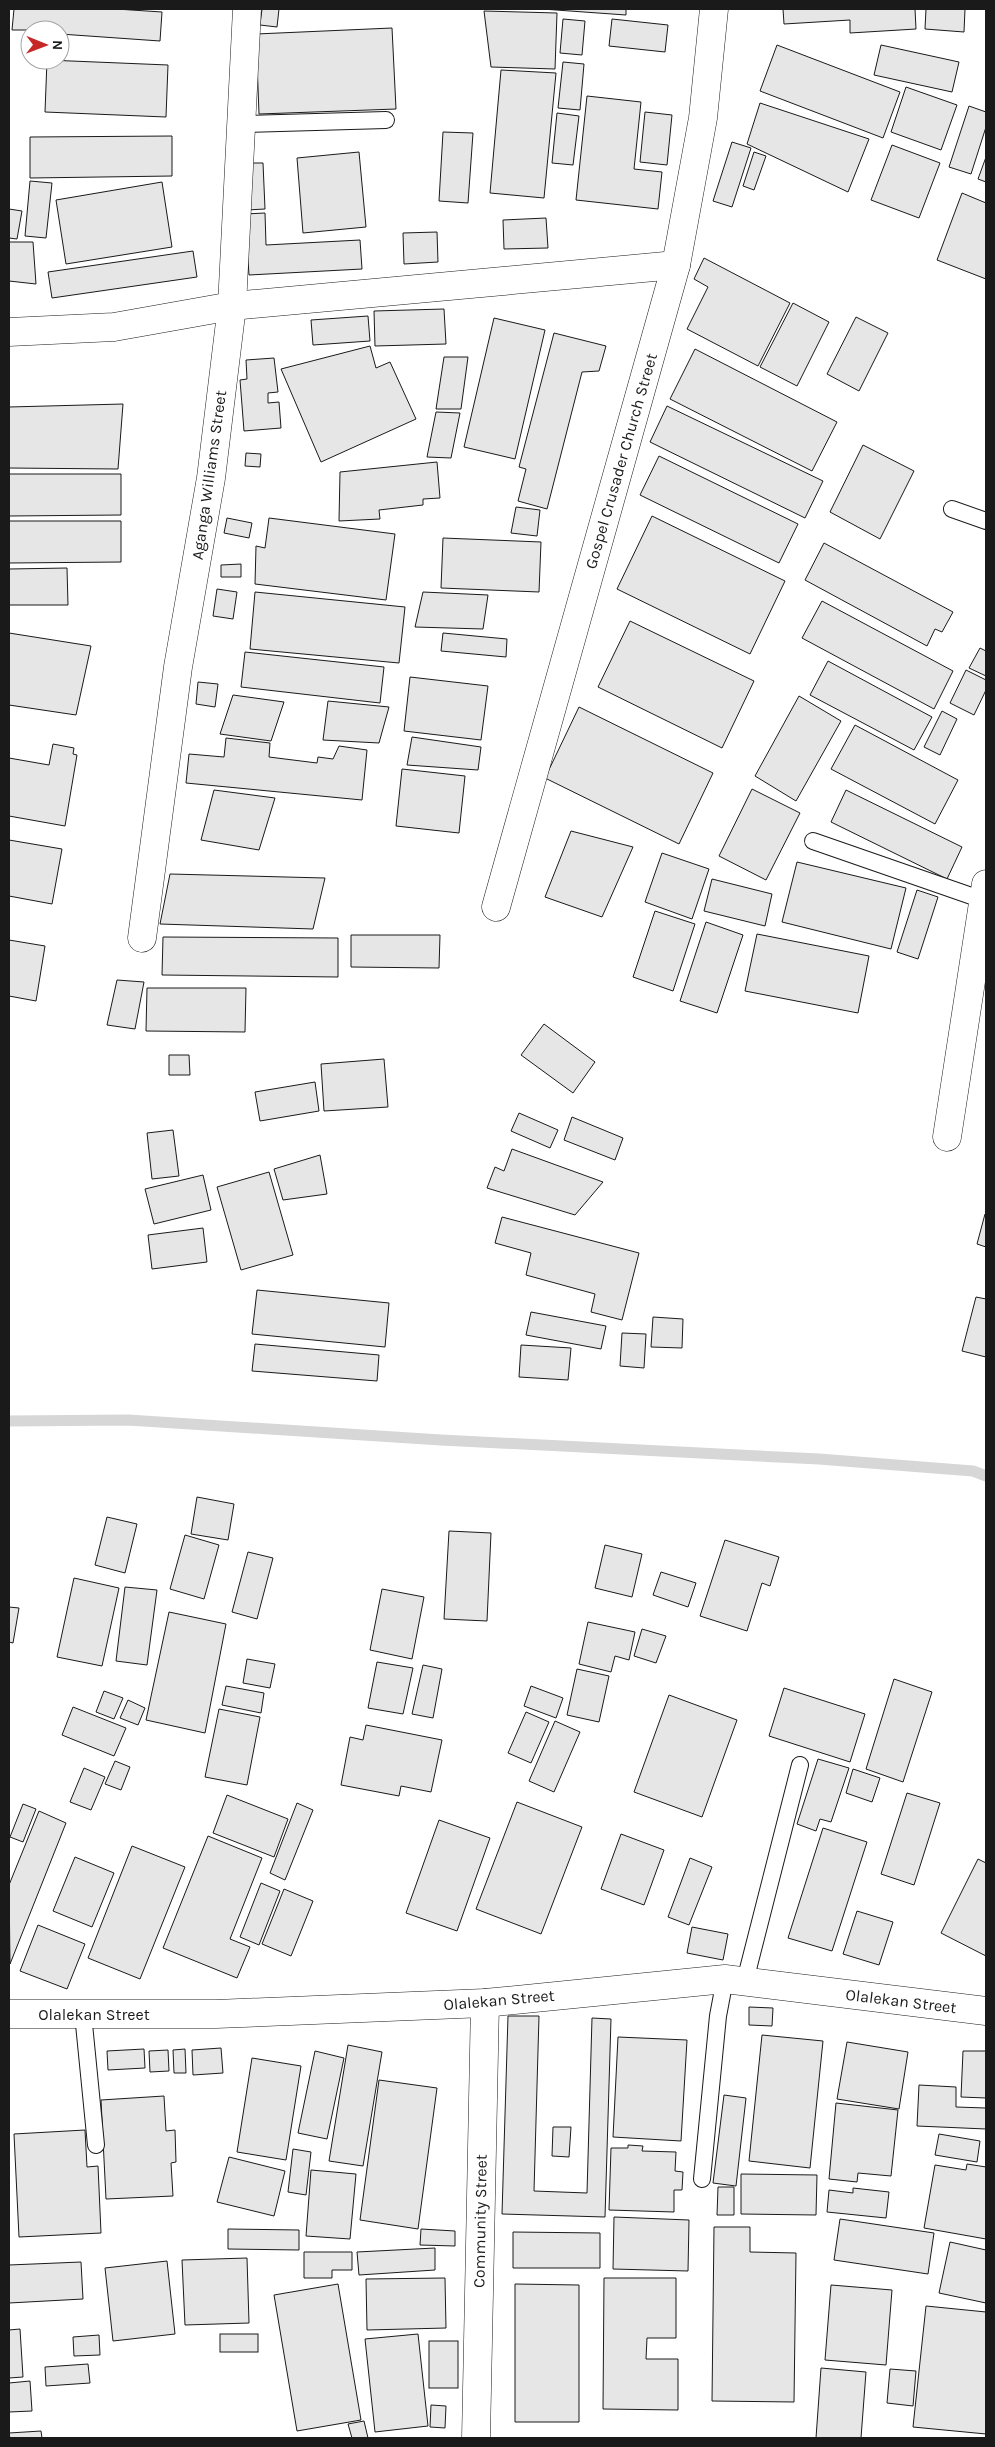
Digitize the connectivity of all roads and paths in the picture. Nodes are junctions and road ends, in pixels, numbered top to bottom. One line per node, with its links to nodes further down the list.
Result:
1 (247, 9): 4 (street, Aganga Williams Street)
2 (714, 9): 5 (street, Gospel Crusader Church Street)
3 (386, 120): 4 (lane)
4 (241, 124): 6 (street, Aganga Williams Street)
5 (676, 265): 6 (street); 12 (street, Gospel Crusader Church Street)
6 (232, 306): 7 (street); 13 (street, Aganga Williams Street)
7 (9, 332)
8 (952, 509): 9 (lane)
9 (986, 521)
10 (813, 841): 11 (lane)
11 (985, 892): 14 (street)
12 (496, 907)
13 (142, 938)
14 (947, 1137)
15 (800, 1765): 16 (lane)
16 (735, 1980): 17 (street, Olalekan Street); 18 (street, Olalekan Street); 22 (lane)
17 (485, 2003): 20 (street, Olalekan Street); 23 (street, Community Street)
18 (986, 2011)
19 (9, 2014): 20 (street, Olalekan Street)
20 (83, 2014): 21 (lane)
21 (96, 2145)
22 (702, 2179)
23 (476, 2438)

